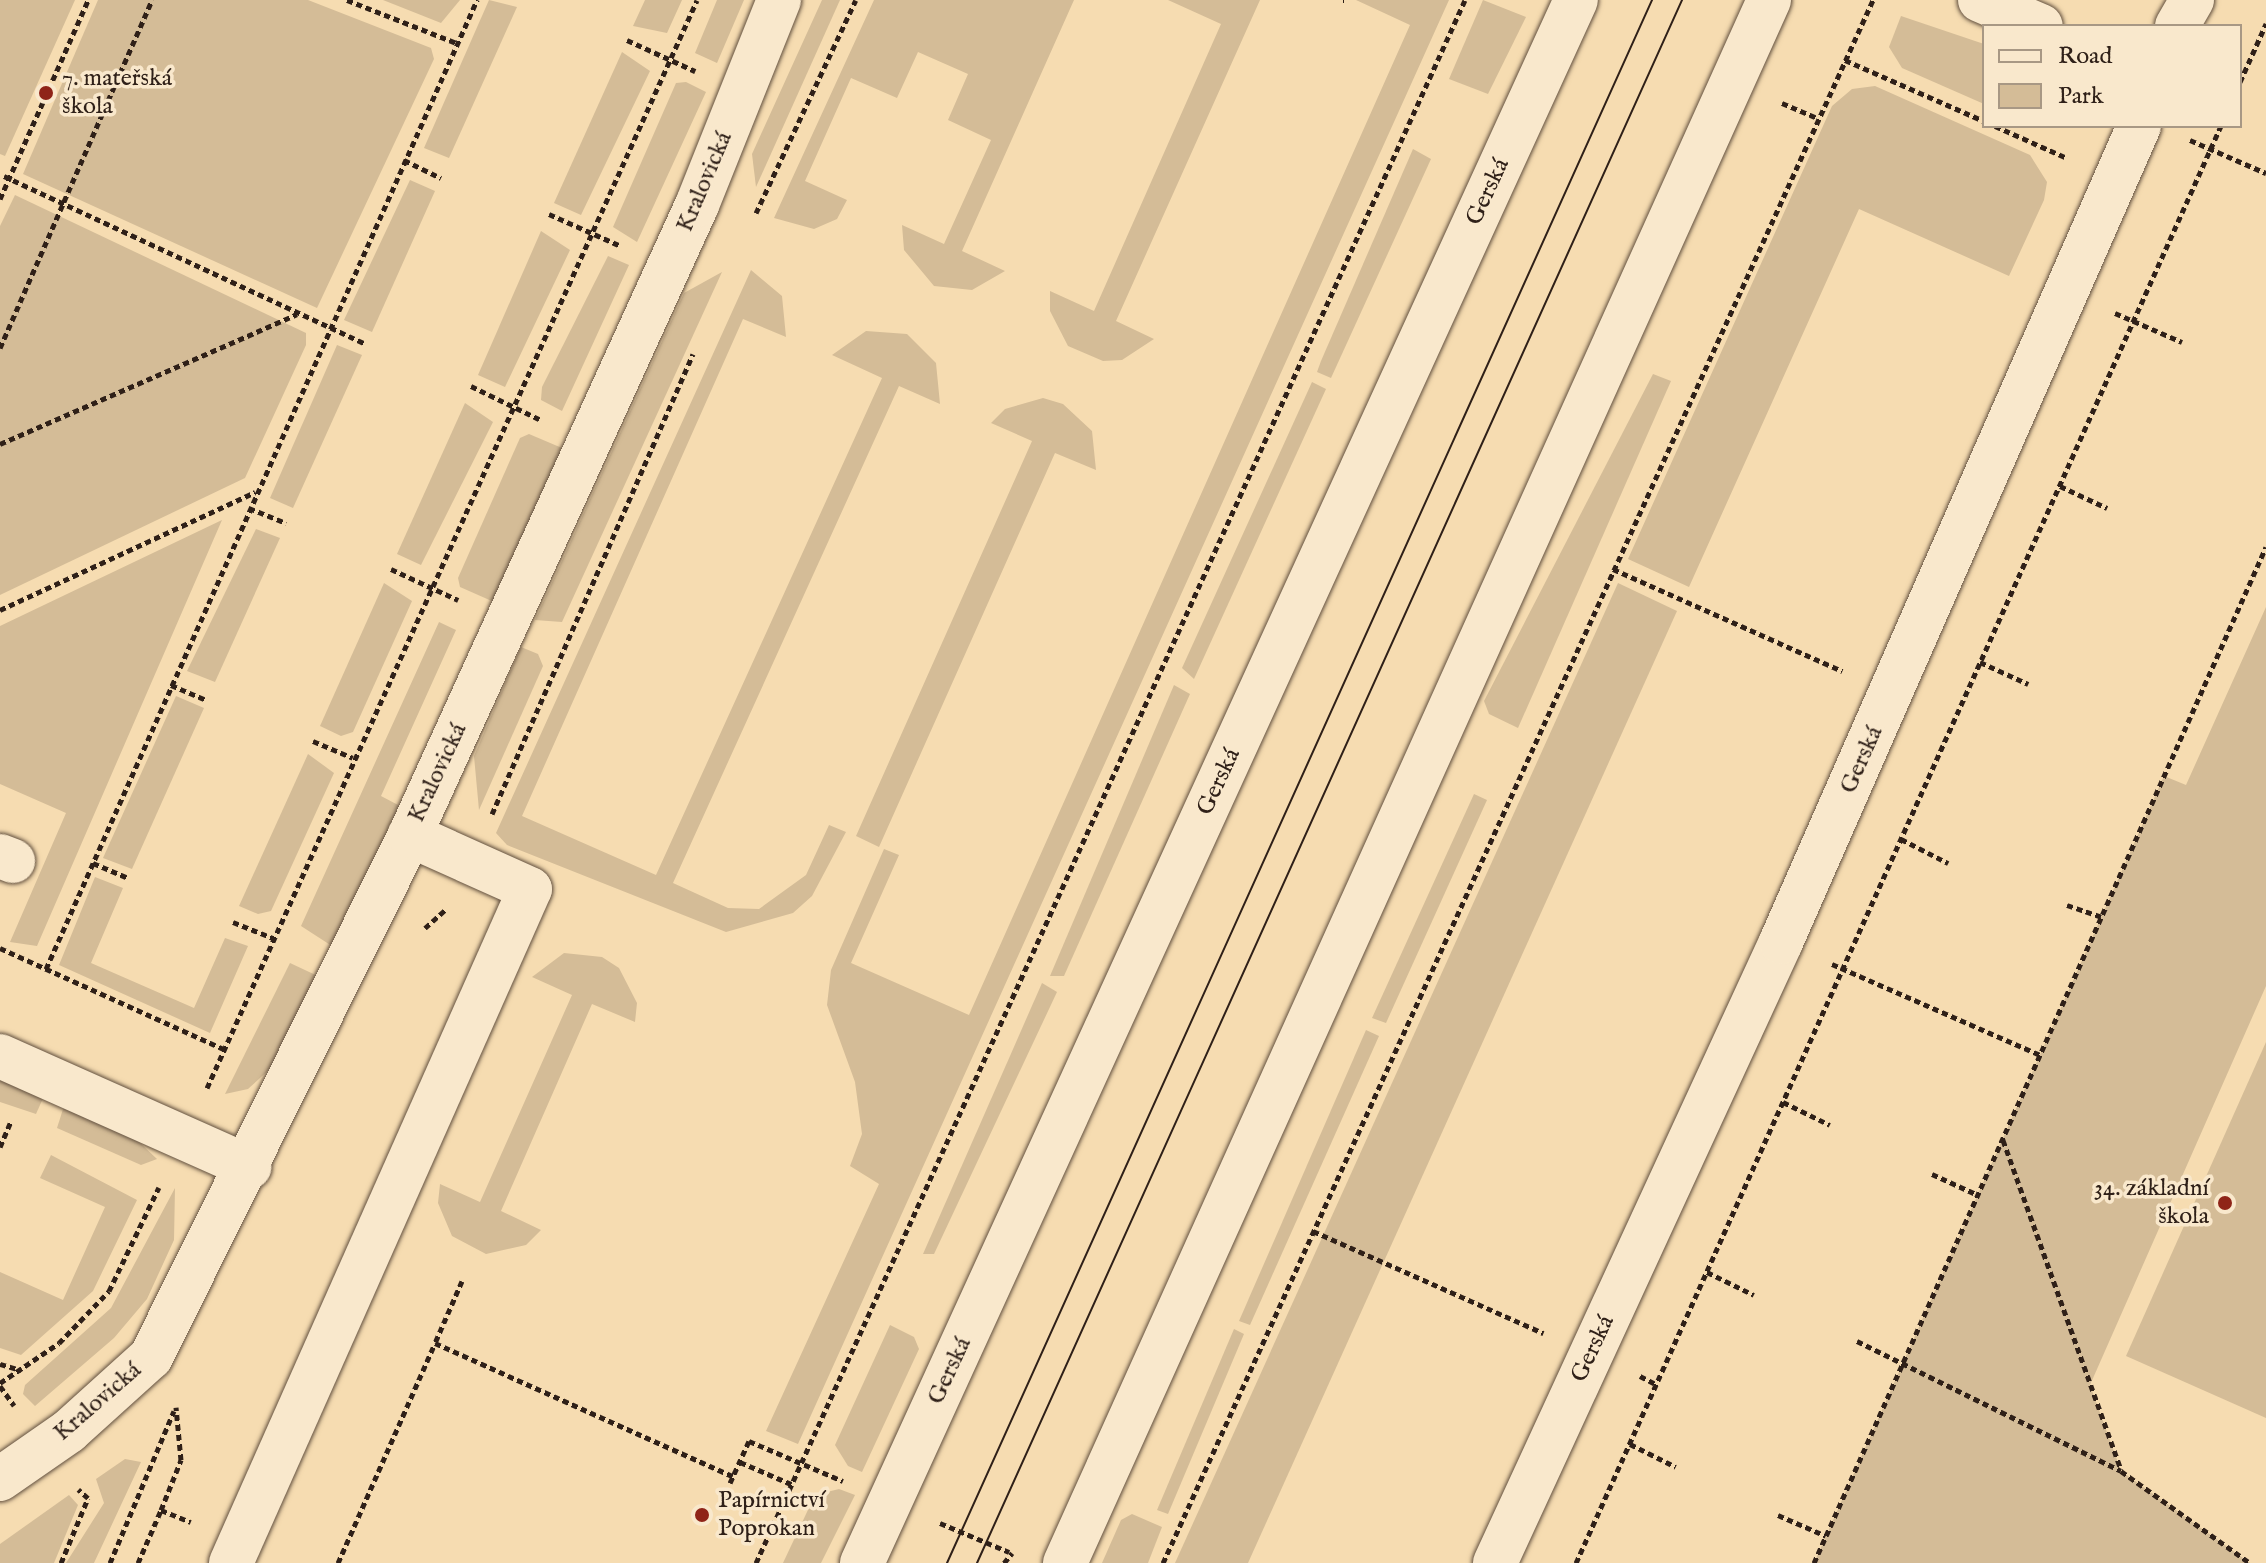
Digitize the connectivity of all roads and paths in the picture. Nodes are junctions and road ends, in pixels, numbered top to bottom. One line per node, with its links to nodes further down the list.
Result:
1 (88, 0): 32 (path)
2 (152, 0): 35 (path)
3 (347, 0): 17 (path)
4 (477, 0): 17 (path)
5 (697, 0): 18 (path)
6 (779, 0): 63 (street, Kralovická)
7 (1465, 0): 109 (path)
8 (1576, 0): 119 (street, Gerská)
9 (1769, 0): 120 (street)
10 (1873, 0): 19 (path)
11 (1980, 0): 13 (street)
12 (2192, 0): 14 (street)
13 (2036, 24)
14 (2178, 24)
15 (2266, 24): 20 (path)
16 (627, 40): 18 (path)
17 (457, 43): 30 (path)
18 (671, 60): 37 (path)
19 (1845, 60): 22 (path); 23 (path)
20 (2242, 78)
21 (1777, 101): 22 (path)
22 (1818, 118): 52 (path)
23 (1982, 120)
24 (2000, 128): 29 (path)
25 (2138, 128): 58 (street, Gerská)
26 (2220, 128): 28 (path)
27 (2183, 137): 28 (path)
28 (2211, 148): 31 (path); 45 (path)
29 (2066, 157)
30 (404, 160): 33 (path); 39 (path)
31 (2266, 173)
32 (7, 177): 34 (path); 35 (path)
33 (441, 178)
34 (0, 199)
35 (63, 204): 38 (path); 41 (path)
36 (549, 214): 37 (path)
37 (593, 234): 43 (path)
38 (298, 313): 39 (path); 44 (path)
39 (329, 328): 40 (path); 46 (path)
40 (366, 344)
41 (0, 348)
42 (471, 386): 43 (path)
43 (513, 409): 53 (path)
44 (0, 444)
45 (2060, 486): 48 (path); 55 (path)
46 (256, 492): 47 (path); 54 (path)
47 (249, 508): 49 (path); 57 (path)
48 (2107, 508)
49 (286, 523)
50 (2266, 547): 69 (path)
51 (391, 569): 53 (path)
52 (1613, 569): 58 (path); 88 (path)
53 (432, 588): 62 (path)
54 (0, 610)
55 (1980, 662): 56 (path); 60 (path)
56 (2028, 684)
57 (171, 685): 59 (path); 65 (path)
58 (1891, 693): 60 (path); 72 (street, Gerská)
59 (207, 700)
60 (1954, 722): 64 (path)
61 (313, 741): 62 (path)
62 (353, 758): 71 (path)
63 (410, 835): 85 (street, Kralovická); 113 (street)
64 (1901, 839): 66 (path); 75 (path)
65 (93, 863): 67 (path); 74 (path)
66 (1948, 863)
67 (128, 878)
68 (2067, 905): 69 (path)
69 (2101, 917): 77 (path)
70 (233, 922): 71 (path)
71 (273, 938): 76 (path)
72 (1781, 942): 75 (path); 94 (street, Gerská)
73 (0, 948): 74 (path)
74 (46, 969): 76 (path)
75 (1843, 969): 77 (path); 79 (path)
76 (224, 1049): 82 (path)
77 (2040, 1055): 83 (path)
78 (0, 1056): 82 (street)
79 (1783, 1102): 81 (path); 89 (path)
80 (12, 1120): 84 (path)
81 (1830, 1125)
82 (184, 1138): 85 (street); 97 (path)
83 (2002, 1139): 87 (path); 104 (path)
84 (0, 1147)
85 (249, 1167): 106 (street, Kralovická)
86 (1932, 1174): 87 (path)
87 (1978, 1195): 95 (path)
88 (1313, 1231): 94 (path); 121 (path)
89 (1707, 1272): 91 (path); 99 (path)
90 (462, 1281): 93 (path)
91 (1754, 1295)
92 (1857, 1341): 95 (path)
93 (435, 1343): 105 (path); 117 (path)
94 (1591, 1355): 99 (path); 122 (street, Gerská)
95 (1903, 1362): 104 (path); 112 (path)
96 (0, 1364): 97 (path)
97 (21, 1370): 98 (path)
98 (0, 1383)
99 (1656, 1384): 100 (path)
100 (1630, 1444): 103 (path); 123 (path)
101 (781, 1455): 102 (path)
102 (740, 1462): 105 (path); 109 (path)
103 (1676, 1467)
104 (2121, 1471): 125 (path)
105 (733, 1476): 108 (path)
106 (0, 1479)
107 (73, 1483): 114 (path)
108 (730, 1483)
109 (791, 1484): 118 (path)
110 (161, 1510): 113 (path); 115 (path); 116 (path)
111 (1778, 1515): 112 (path)
112 (1826, 1536): 124 (path)
113 (235, 1553)
114 (61, 1563)
115 (110, 1563)
116 (138, 1563)
117 (338, 1563)
118 (756, 1563)
119 (862, 1563)
120 (1065, 1563)
121 (1163, 1563)
122 (1495, 1563)
123 (1576, 1563)
124 (1814, 1563)
125 (2250, 1563)

